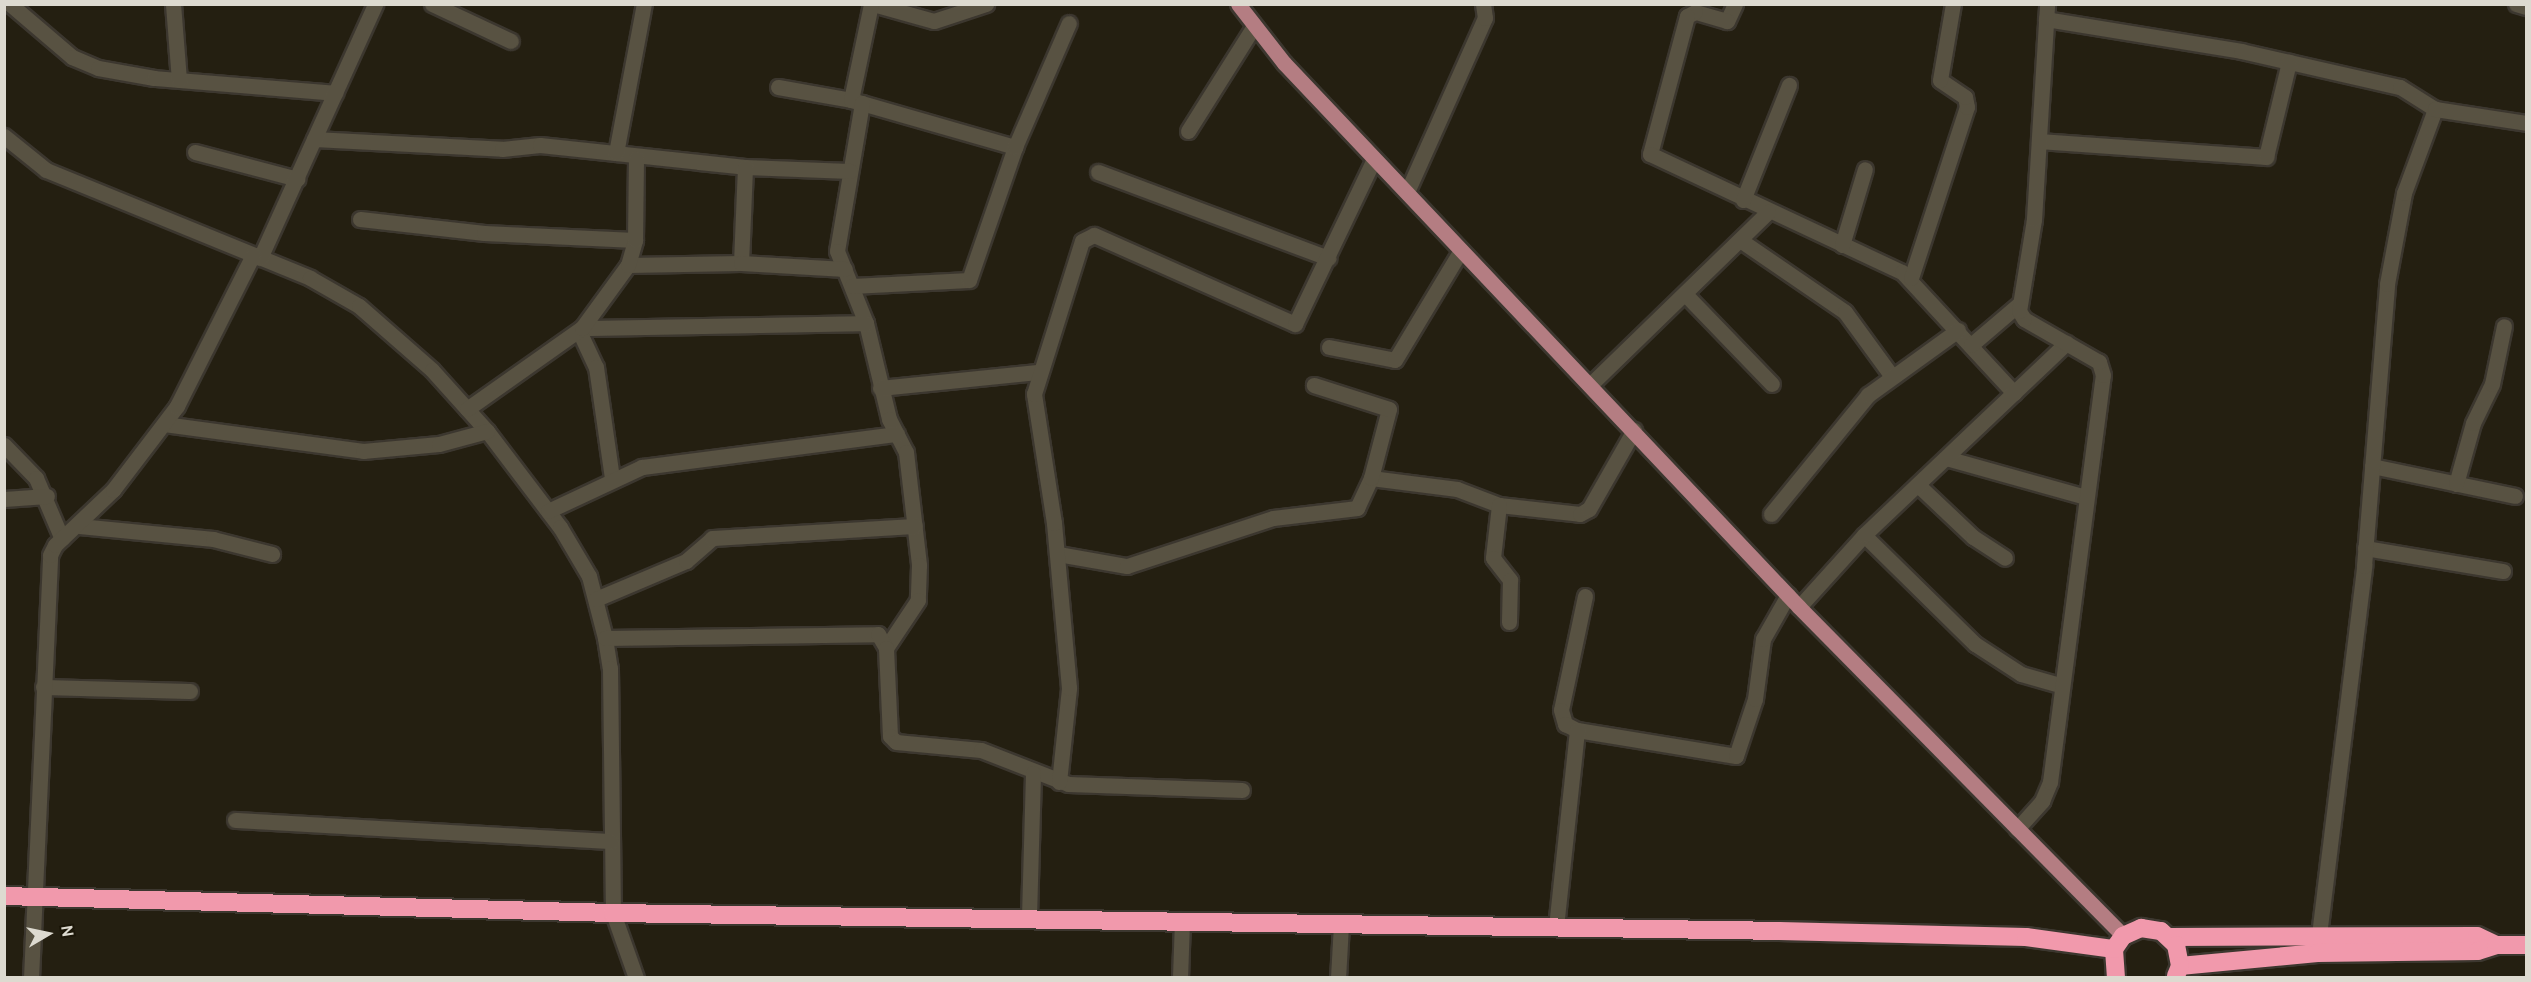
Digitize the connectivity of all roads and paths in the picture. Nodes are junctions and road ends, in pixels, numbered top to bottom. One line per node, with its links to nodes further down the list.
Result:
1 (10, 4): 19 (street)
2 (173, 4): 19 (street)
3 (375, 4): 22 (street)
4 (432, 4): 17 (street)
5 (644, 4): 32 (street)
6 (872, 4): 7 (street); 23 (street)
7 (986, 4)
8 (1238, 4): 16 (main road)
9 (1484, 4): 40 (street)
10 (1735, 4): 41 (street)
11 (1953, 4): 53 (street)
12 (2516, 4): 13 (street)
13 (2526, 7)
14 (2047, 12): 18 (street); 29 (street)
15 (1069, 23): 30 (street)
16 (1254, 26): 26 (street); 34 (main road)
17 (511, 41)
18 (2289, 62): 24 (street); 29 (street)
19 (179, 80): 22 (street)
20 (1789, 85): 41 (street)
21 (778, 87): 23 (street)
22 (335, 93): 28 (street)
23 (856, 102): 30 (street); 37 (street)
24 (2435, 109): 25 (street); 78 (street)
25 (2526, 123)
26 (1188, 131)
27 (4, 136): 48 (street)
28 (314, 139): 32 (street); 39 (street)
29 (2039, 141): 56 (street)
30 (1014, 147): 54 (street)
31 (195, 152): 39 (street)
32 (616, 153): 33 (street)
33 (636, 158): 35 (street); 44 (street)
34 (1374, 159): 40 (main road); 49 (street)
35 (745, 167): 37 (street); 50 (street)
36 (1864, 169): 46 (street)
37 (850, 171): 52 (street)
38 (1098, 172): 49 (street)
39 (298, 179): 48 (street)
40 (1407, 192): 47 (main road)
41 (1743, 200): 42 (street)
42 (1768, 212): 45 (street); 46 (street)
43 (360, 219): 44 (street)
44 (635, 240): 51 (street)
45 (1740, 240): 55 (street); 65 (street)
46 (1842, 245): 53 (street)
47 (1461, 250): 63 (street); 66 (main road)
48 (256, 256): 71 (street); 72 (street)
49 (1328, 258): 64 (street)
50 (741, 263): 51 (street); 52 (street)
51 (628, 265): 59 (street)
52 (845, 269): 54 (street)
53 (1911, 278): 60 (street)
54 (852, 286): 57 (street)
55 (1685, 294): 66 (street); 67 (street)
56 (2019, 304): 61 (street); 62 (street)
57 (866, 323): 59 (street); 69 (street)
58 (2504, 326): 82 (street)
59 (581, 329): 71 (street); 79 (street)
60 (1958, 330): 62 (street); 65 (street)
61 (2066, 343): 70 (street); 85 (street)
62 (1971, 345): 70 (street)
63 (1329, 348)
64 (1037, 372): 69 (street); 96 (street)
65 (1891, 375): 89 (street)
66 (1591, 384): 73 (main road)
67 (1772, 384)
68 (1314, 385): 80 (street)
69 (880, 388): 75 (street)
70 (2014, 393): 77 (street)
71 (467, 410): 74 (street)
72 (164, 424): 74 (street); 90 (street)
73 (1634, 430): 87 (street); 99 (main road)
74 (487, 431): 88 (street)
75 (897, 434): 79 (street); 91 (street)
76 (4, 445): 83 (street)
77 (1946, 458): 81 (street); 85 (street)
78 (2372, 466): 82 (street); 94 (street)
79 (612, 478): 88 (street)
80 (1371, 478): 87 (street); 96 (street)
81 (1918, 484): 92 (street); 97 (street)
82 (2456, 484): 84 (street)
83 (47, 496): 86 (street); 93 (street)
84 (2515, 496)
85 (2086, 497): 106 (street)
86 (4, 499)
87 (1499, 506): 103 (street)
88 (548, 511): 101 (street)
89 (1771, 514)
90 (79, 526): 93 (street); 95 (street)
91 (915, 526): 101 (street); 105 (street)
92 (1864, 535): 102 (street); 106 (street)
93 (62, 539): 107 (street)
94 (2365, 548): 98 (street); 123 (street)
95 (272, 554)
96 (1058, 554): 111 (street)
97 (2005, 558)
98 (2503, 571)
99 (1788, 595): 102 (main road); 109 (street)
100 (1585, 596): 109 (street)
101 (596, 599): 104 (street)
102 (1799, 607): 114 (main road)
103 (1509, 622)
104 (605, 638): 105 (street); 115 (street)
105 (886, 648): 110 (street)
106 (2060, 685): 114 (street)
107 (43, 687): 108 (street); 117 (street)
108 (190, 691)
109 (1577, 730): 122 (street)
110 (1034, 773): 111 (street); 119 (street)
111 (1059, 782): 112 (street)
112 (1242, 790)
113 (235, 820): 115 (street)
114 (2017, 829): 125 (main road)
115 (610, 841): 118 (street)
116 (4, 896): 117 (highway)
117 (36, 897): 118 (highway); 130 (street)
118 (614, 913): 119 (highway); 131 (street)
119 (1029, 916): 120 (highway)
120 (1182, 920): 121 (highway); 132 (street)
121 (1341, 925): 122 (highway); 133 (street)
122 (1556, 927): 125 (highway)
123 (2319, 935): 124 (highway); 126 (highway)
124 (2170, 937): 125 (highway); 128 (highway)
125 (2119, 943): 129 (highway)
126 (2496, 945): 127 (highway); 128 (highway)
127 (2526, 945)
128 (2178, 972)
129 (2112, 975)
130 (31, 978)
131 (636, 978)
132 (1180, 978)
133 (1338, 978)

